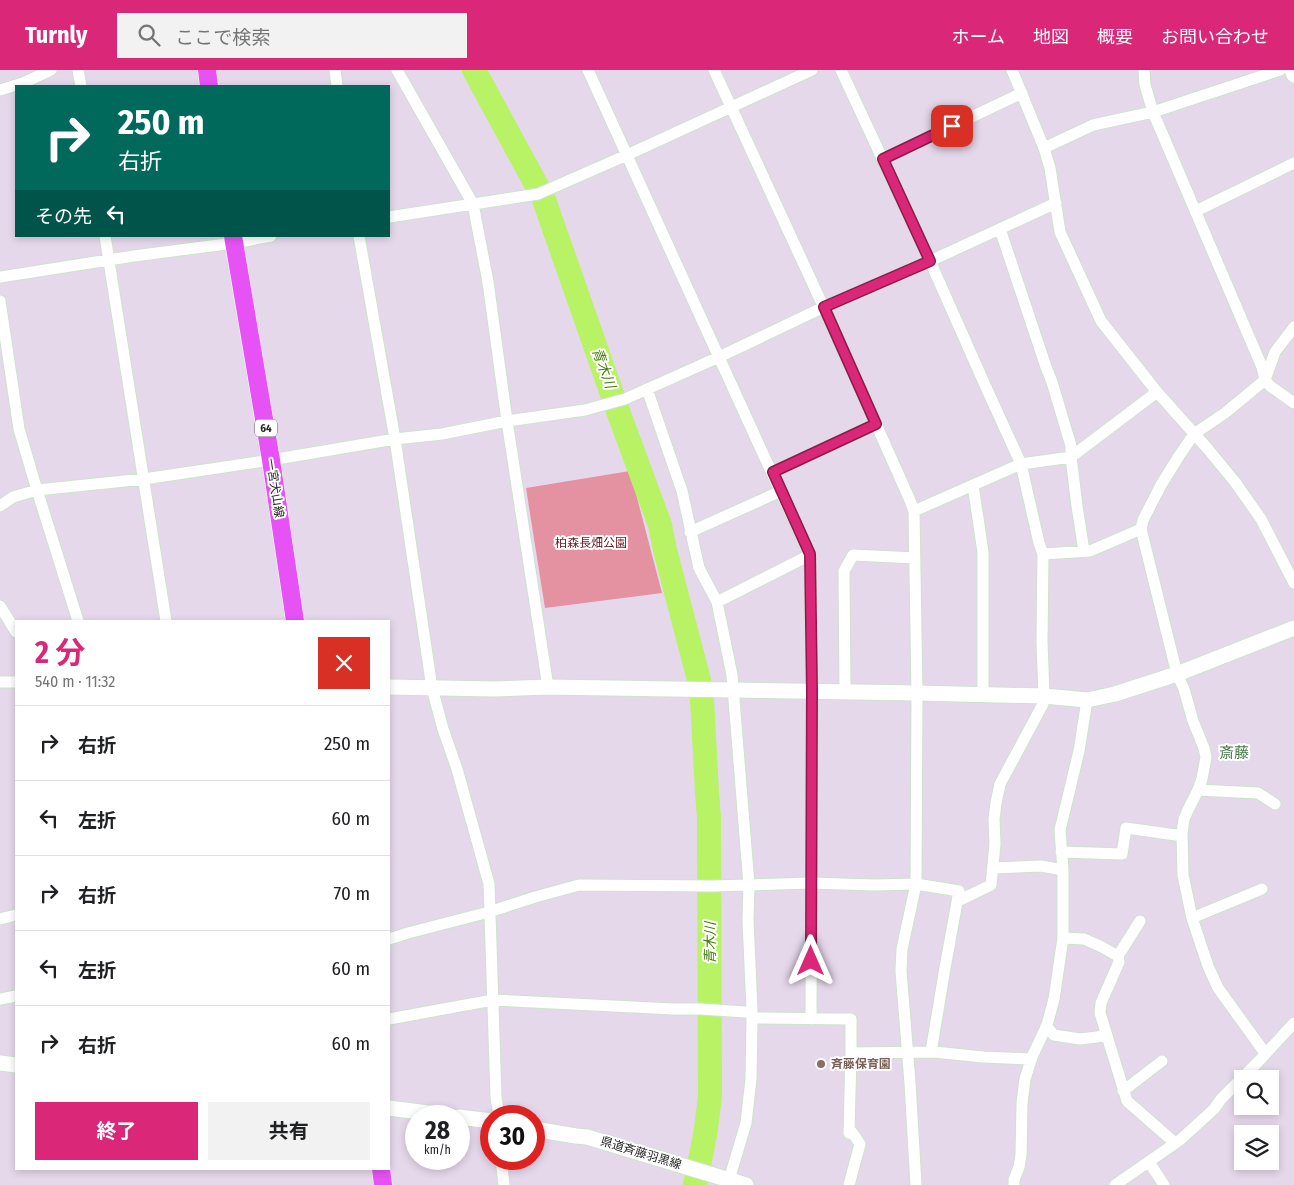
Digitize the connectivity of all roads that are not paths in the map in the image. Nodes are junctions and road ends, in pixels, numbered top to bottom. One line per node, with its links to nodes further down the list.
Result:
1 (51, 70): 16 (street)
2 (78, 70): 17 (street)
3 (207, 70): 18 (main road)
4 (335, 70): 19 (street)
5 (397, 70): 29 (street)
6 (588, 70): 25 (street)
7 (714, 70): 22 (street)
8 (812, 70): 22 (street)
9 (841, 70): 26 (street)
10 (1012, 70): 21 (street)
11 (1144, 70): 23 (street)
12 (1280, 70): 23 (street)
13 (1292, 70): 14 (street)
14 (1294, 75)
15 (15, 85): 20 (street)
16 (16, 85)
17 (81, 85)
18 (210, 85)
19 (337, 85)
20 (0, 90)
21 (1022, 94): 24 (street); 26 (street)
22 (731, 107): 25 (street); 41 (street)
23 (1153, 112): 24 (street); 30 (street)
24 (1044, 148): 28 (street)
25 (627, 155): 29 (street); 43 (street)
26 (883, 159): 38 (street)
27 (1294, 163): 30 (street)
28 (1056, 203): 32 (street); 46 (street)
29 (473, 204): 31 (street); 48 (street)
30 (1196, 211): 44 (street)
31 (390, 218)
32 (1000, 229): 38 (street); 52 (street)
33 (106, 237): 37 (street)
34 (262, 237): 36 (street)
35 (359, 237): 51 (street)
36 (234, 240): 37 (street); 53 (main road, 一宮犬山線 / 64)
37 (109, 260): 39 (street); 56 (street)
38 (930, 261): 41 (street); 54 (street)
39 (0, 276)
40 (0, 301): 58 (street)
41 (824, 307): 43 (street); 49 (street)
42 (1294, 327): 44 (street)
43 (719, 357): 45 (street); 55 (street)
44 (1265, 380): 47 (street); 50 (street)
45 (647, 389): 48 (street); 63 (street)
46 (1157, 392): 50 (street); 52 (street)
47 (1294, 403)
48 (507, 421): 51 (street); 80 (street)
49 (876, 424): 55 (street); 61 (street)
50 (1194, 434): 62 (street); 68 (street)
51 (395, 439): 53 (street); 81 (street)
52 (1071, 456): 54 (street); 64 (street)
53 (271, 460): 56 (street); 73 (main road, 一宮犬山線 / 64)
54 (1021, 464): 57 (street); 66 (street)
55 (773, 472): 59 (street)
56 (144, 479): 58 (street); 72 (street)
57 (972, 485): 61 (street); 86 (street)
58 (37, 490): 60 (street); 71 (street)
59 (781, 491): 63 (street); 65 (street)
60 (0, 506)
61 (914, 511): 67 (street)
62 (1141, 529): 64 (street); 76 (street)
63 (690, 532): 69 (street)
64 (1084, 551): 66 (street)
65 (810, 554): 69 (street); 83 (street)
66 (1043, 554): 87 (street)
67 (914, 558): 84 (street); 85 (street)
68 (1294, 583)
69 (717, 602): 82 (street)
70 (0, 606): 75 (street)
71 (78, 620)
72 (166, 620)
73 (295, 620)
74 (1294, 628): 76 (street)
75 (15, 630)
76 (1177, 674): 88 (street); 89 (street)
77 (0, 682): 78 (street)
78 (15, 682)
79 (390, 687): 81 (street)
80 (548, 687): 81 (street); 82 (street)
81 (432, 688): 100 (street)
82 (733, 691): 83 (street); 97 (street)
83 (812, 691): 84 (street); 95 (street)
84 (845, 692): 85 (street)
85 (917, 693): 86 (street); 96 (street)
86 (983, 694): 87 (street)
87 (1044, 696): 88 (street); 93 (street)
88 (1088, 700): 92 (street)
89 (1198, 790): 90 (street); 91 (street)
90 (1275, 804)
91 (1182, 833): 92 (street); 103 (street)
92 (1061, 852): 94 (street)
93 (993, 868): 94 (street); 99 (street)
94 (1063, 870): 105 (street)
95 (811, 883): 96 (street); 97 (street); 113 (street)
96 (916, 884): 99 (street); 117 (street)
97 (749, 885): 100 (street); 111 (street)
98 (1262, 889): 103 (street)
99 (958, 901): 118 (street)
100 (489, 912): 106 (street); 110 (street)
101 (15, 914): 102 (street)
102 (0, 918)
103 (1192, 918): 120 (street)
104 (1140, 921): 107 (street)
105 (1063, 938): 107 (street); 114 (street)
106 (390, 939)
107 (1118, 956): 116 (street)
108 (15, 996): 109 (street)
109 (0, 998)
110 (493, 1000): 111 (street); 112 (street); 126 (street)
111 (752, 1014): 113 (street); 134 (street)
112 (390, 1019)
113 (811, 1019): 119 (street)
114 (1046, 1026): 116 (street); 121 (street)
115 (1293, 1026): 120 (street)
116 (1106, 1035): 125 (street)
117 (907, 1052): 118 (street); 119 (street); 139 (street)
118 (931, 1052): 121 (street)
119 (851, 1053): 138 (street)
120 (1265, 1053): 130 (street)
121 (1031, 1060): 140 (street)
122 (1162, 1061): 125 (street)
123 (0, 1063): 124 (street)
124 (15, 1065)
125 (1123, 1091): 130 (street)
126 (497, 1105)
127 (390, 1108): 128 (street)
128 (405, 1110)
129 (545, 1130): 134 (street, 県道斉藤羽黒線)
130 (1175, 1143): 131 (street)
131 (1149, 1162): 141 (street); 142 (street)
132 (381, 1170): 135 (main road)
133 (503, 1170): 136 (street)
134 (721, 1181): 137 (street, 県道斉藤羽黒線)
135 (383, 1185)
136 (504, 1185)
137 (746, 1185)
138 (849, 1185)
139 (916, 1185)
140 (1014, 1185)
141 (1115, 1185)
142 (1164, 1185)

